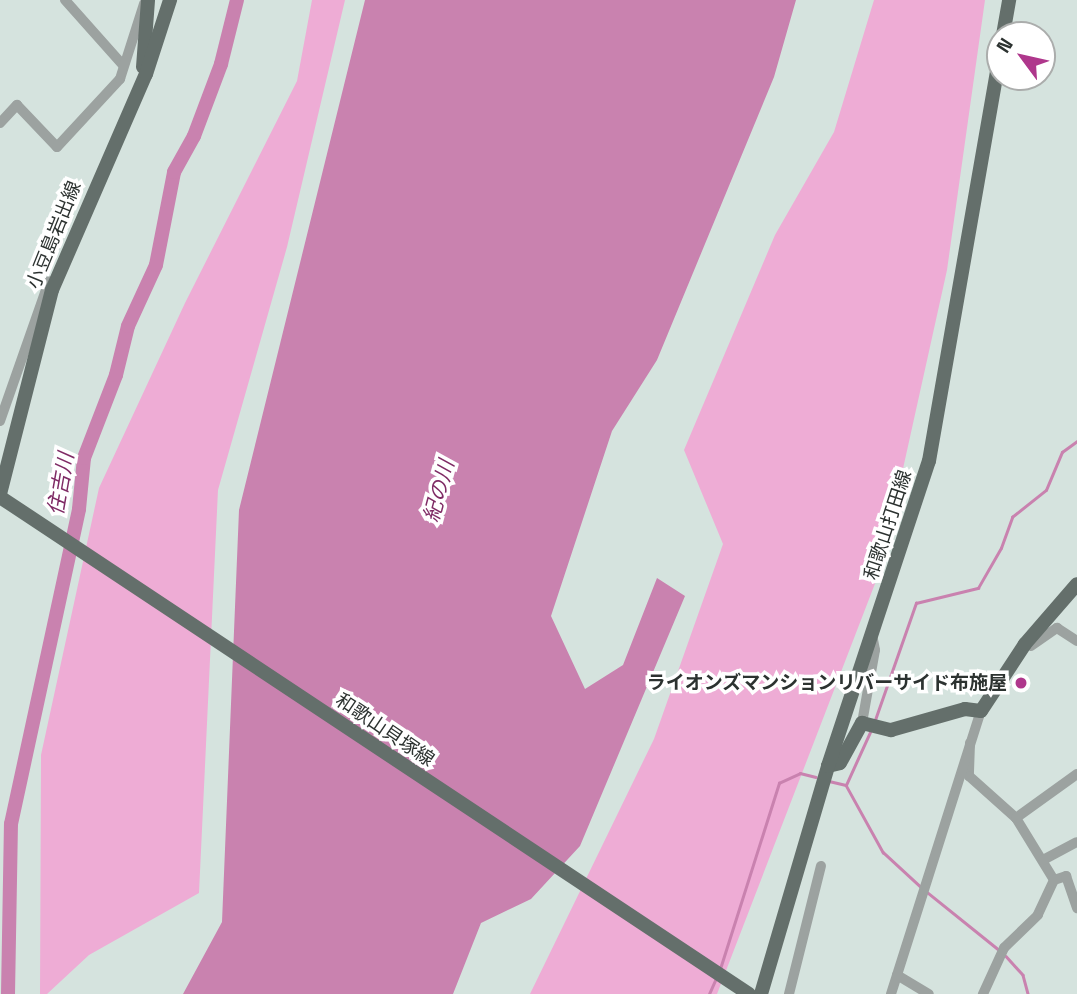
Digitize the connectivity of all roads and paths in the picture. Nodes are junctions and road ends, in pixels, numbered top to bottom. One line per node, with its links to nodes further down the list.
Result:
1 (65, 0): 6 (street)
2 (147, 0): 6 (street); 7 (main road)
3 (170, 0): 7 (main road, 小豆島岩出線)
4 (1009, 0): 5 (main road)
5 (1005, 21)
6 (123, 65): 9 (street)
7 (146, 74): 10 (main road, 小豆島岩出線)
8 (994, 91): 14 (main road, 和歌山打田線)
9 (0, 123)
10 (70, 242): 11 (street); 12 (main road, 小豆島岩出線)
11 (0, 421)
12 (0, 495): 29 (main road, 和歌山貝塚線)
13 (1077, 584): 16 (main road)
14 (872, 634): 18 (street); 20 (main road, 和歌山打田線)
15 (1077, 640): 16 (street)
16 (1025, 644): 17 (main road)
17 (981, 711): 18 (main road); 19 (street)
18 (870, 725): 20 (main road)
19 (970, 743): 22 (street); 28 (street)
20 (828, 766): 30 (main road, 和歌山打田線)
21 (1077, 774): 22 (street)
22 (1016, 818): 24 (street)
23 (1077, 842): 24 (street)
24 (1043, 860): 26 (street)
25 (821, 866): 31 (street)
26 (1054, 880): 27 (street); 34 (street)
27 (1077, 908)
28 (897, 975): 32 (street); 33 (street)
29 (745, 992)
30 (761, 994)
31 (789, 994)
32 (891, 994)
33 (929, 994)
34 (983, 994)

